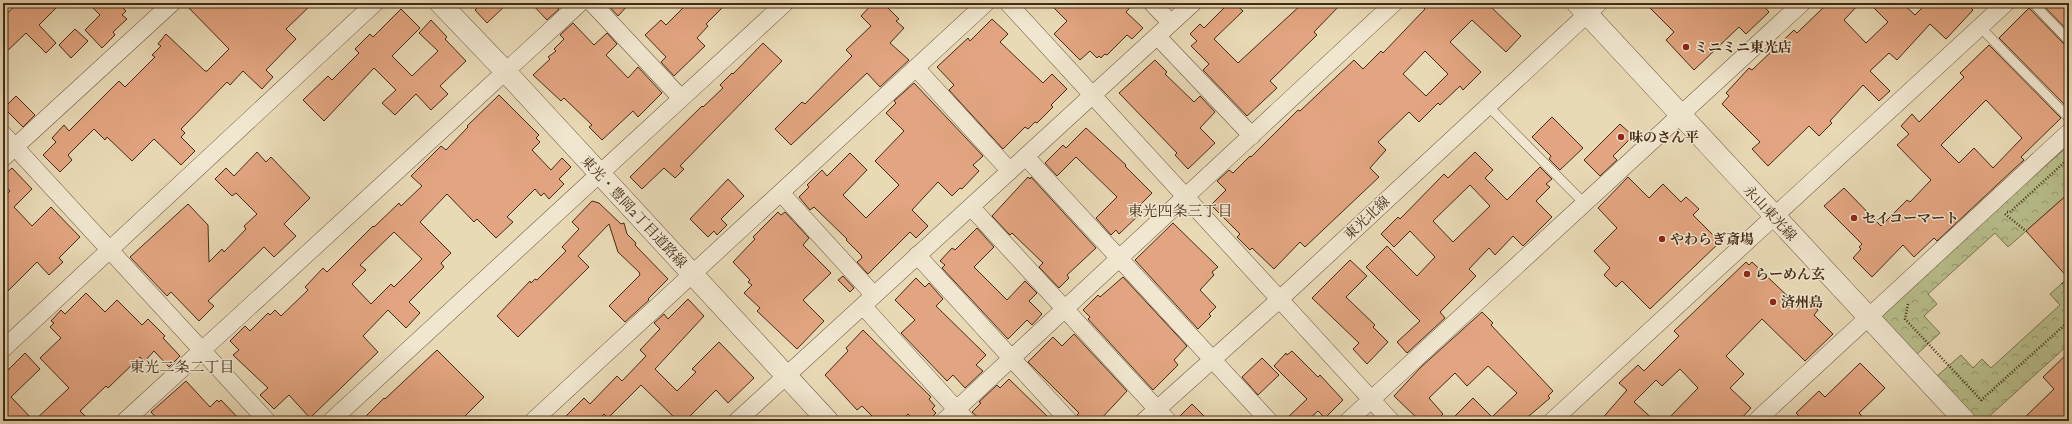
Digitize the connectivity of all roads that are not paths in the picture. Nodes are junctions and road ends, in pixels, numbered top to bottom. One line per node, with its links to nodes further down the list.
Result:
1 (172, 3): 30 (street)
2 (375, 3): 39 (street)
3 (440, 3): 21 (street, 東光・豊岡2丁目道路線)
4 (580, 3): 21 (street)
5 (592, 3): 23 (street)
6 (785, 3): 23 (street)
7 (986, 3): 20 (street)
8 (1008, 3): 22 (street)
9 (1152, 3): 16 (street)
10 (1193, 3): 16 (street)
11 (1394, 3): 29 (street)
12 (1802, 3): 25 (street)
13 (2006, 3): 17 (street)
14 (2033, 3): 19 (lane)
15 (1588, 7): 24 (street, 東光北線); 25 (street, 永山東光線)
16 (1171, 23): 18 (street)
17 (1980, 27): 26 (lane); 38 (street)
18 (1157, 36): 22 (street); 29 (street)
19 (2069, 42)
20 (916, 68): 32 (street); 34 (street)
21 (506, 72): 33 (street, 東光・豊岡2丁目道路線); 48 (street)
22 (1092, 96): 31 (street); 35 (street)
23 (681, 98): 33 (street)
24 (1488, 106): 36 (lane); 43 (street, 東光北線)
25 (1680, 115): 36 (street); 38 (street, 永山東光線)
26 (2069, 118)
27 (2069, 132): 46 (street)
28 (3, 134): 30 (street)
29 (1252, 136): 35 (street)
30 (9, 152): 39 (street)
31 (1026, 157): 32 (street); 41 (street)
32 (1010, 171): 37 (street)
33 (598, 174): 42 (street, 東光・豊岡2丁目道路線); 58 (street)
34 (781, 193): 42 (street); 44 (street)
35 (1186, 198): 41 (street); 43 (street)
36 (1584, 203): 52 (street)
37 (971, 207): 40 (street); 45 (street)
38 (1774, 217): 46 (street, 永山東光線); 68 (street)
39 (109, 249): 47 (street); 48 (street)
40 (917, 255): 44 (street); 49 (street)
41 (1119, 259): 45 (street); 50 (street)
42 (693, 275): 51 (street, 東光・豊岡2丁目道路線); 59 (street)
43 (1280, 299): 50 (street, 東光北線); 52 (street)
44 (869, 300): 51 (street); 53 (street)
45 (1065, 309): 49 (street); 54 (street)
46 (1868, 318): 55 (street, 永山東光線); 69 (street)
47 (3, 349)
48 (202, 351): 56 (street); 57 (street)
49 (1011, 359): 53 (street); 63 (street)
50 (1211, 359): 54 (street, 東光北線); 65 (street)
51 (786, 377): 60 (street); 61 (street, 東光・豊岡2丁目道路線)
52 (1371, 400): 66 (street); 67 (street)
53 (962, 415): 62 (street)
54 (1163, 415): 64 (street, 東光北線)
55 (1962, 420)
56 (126, 421)
57 (267, 421)
58 (331, 421)
59 (533, 421)
60 (737, 421)
61 (828, 421)
62 (944, 421)
63 (1069, 421)
64 (1144, 421)
65 (1268, 421)
66 (1348, 421)
67 (1391, 421)
68 (1552, 421)
69 (1756, 421)

